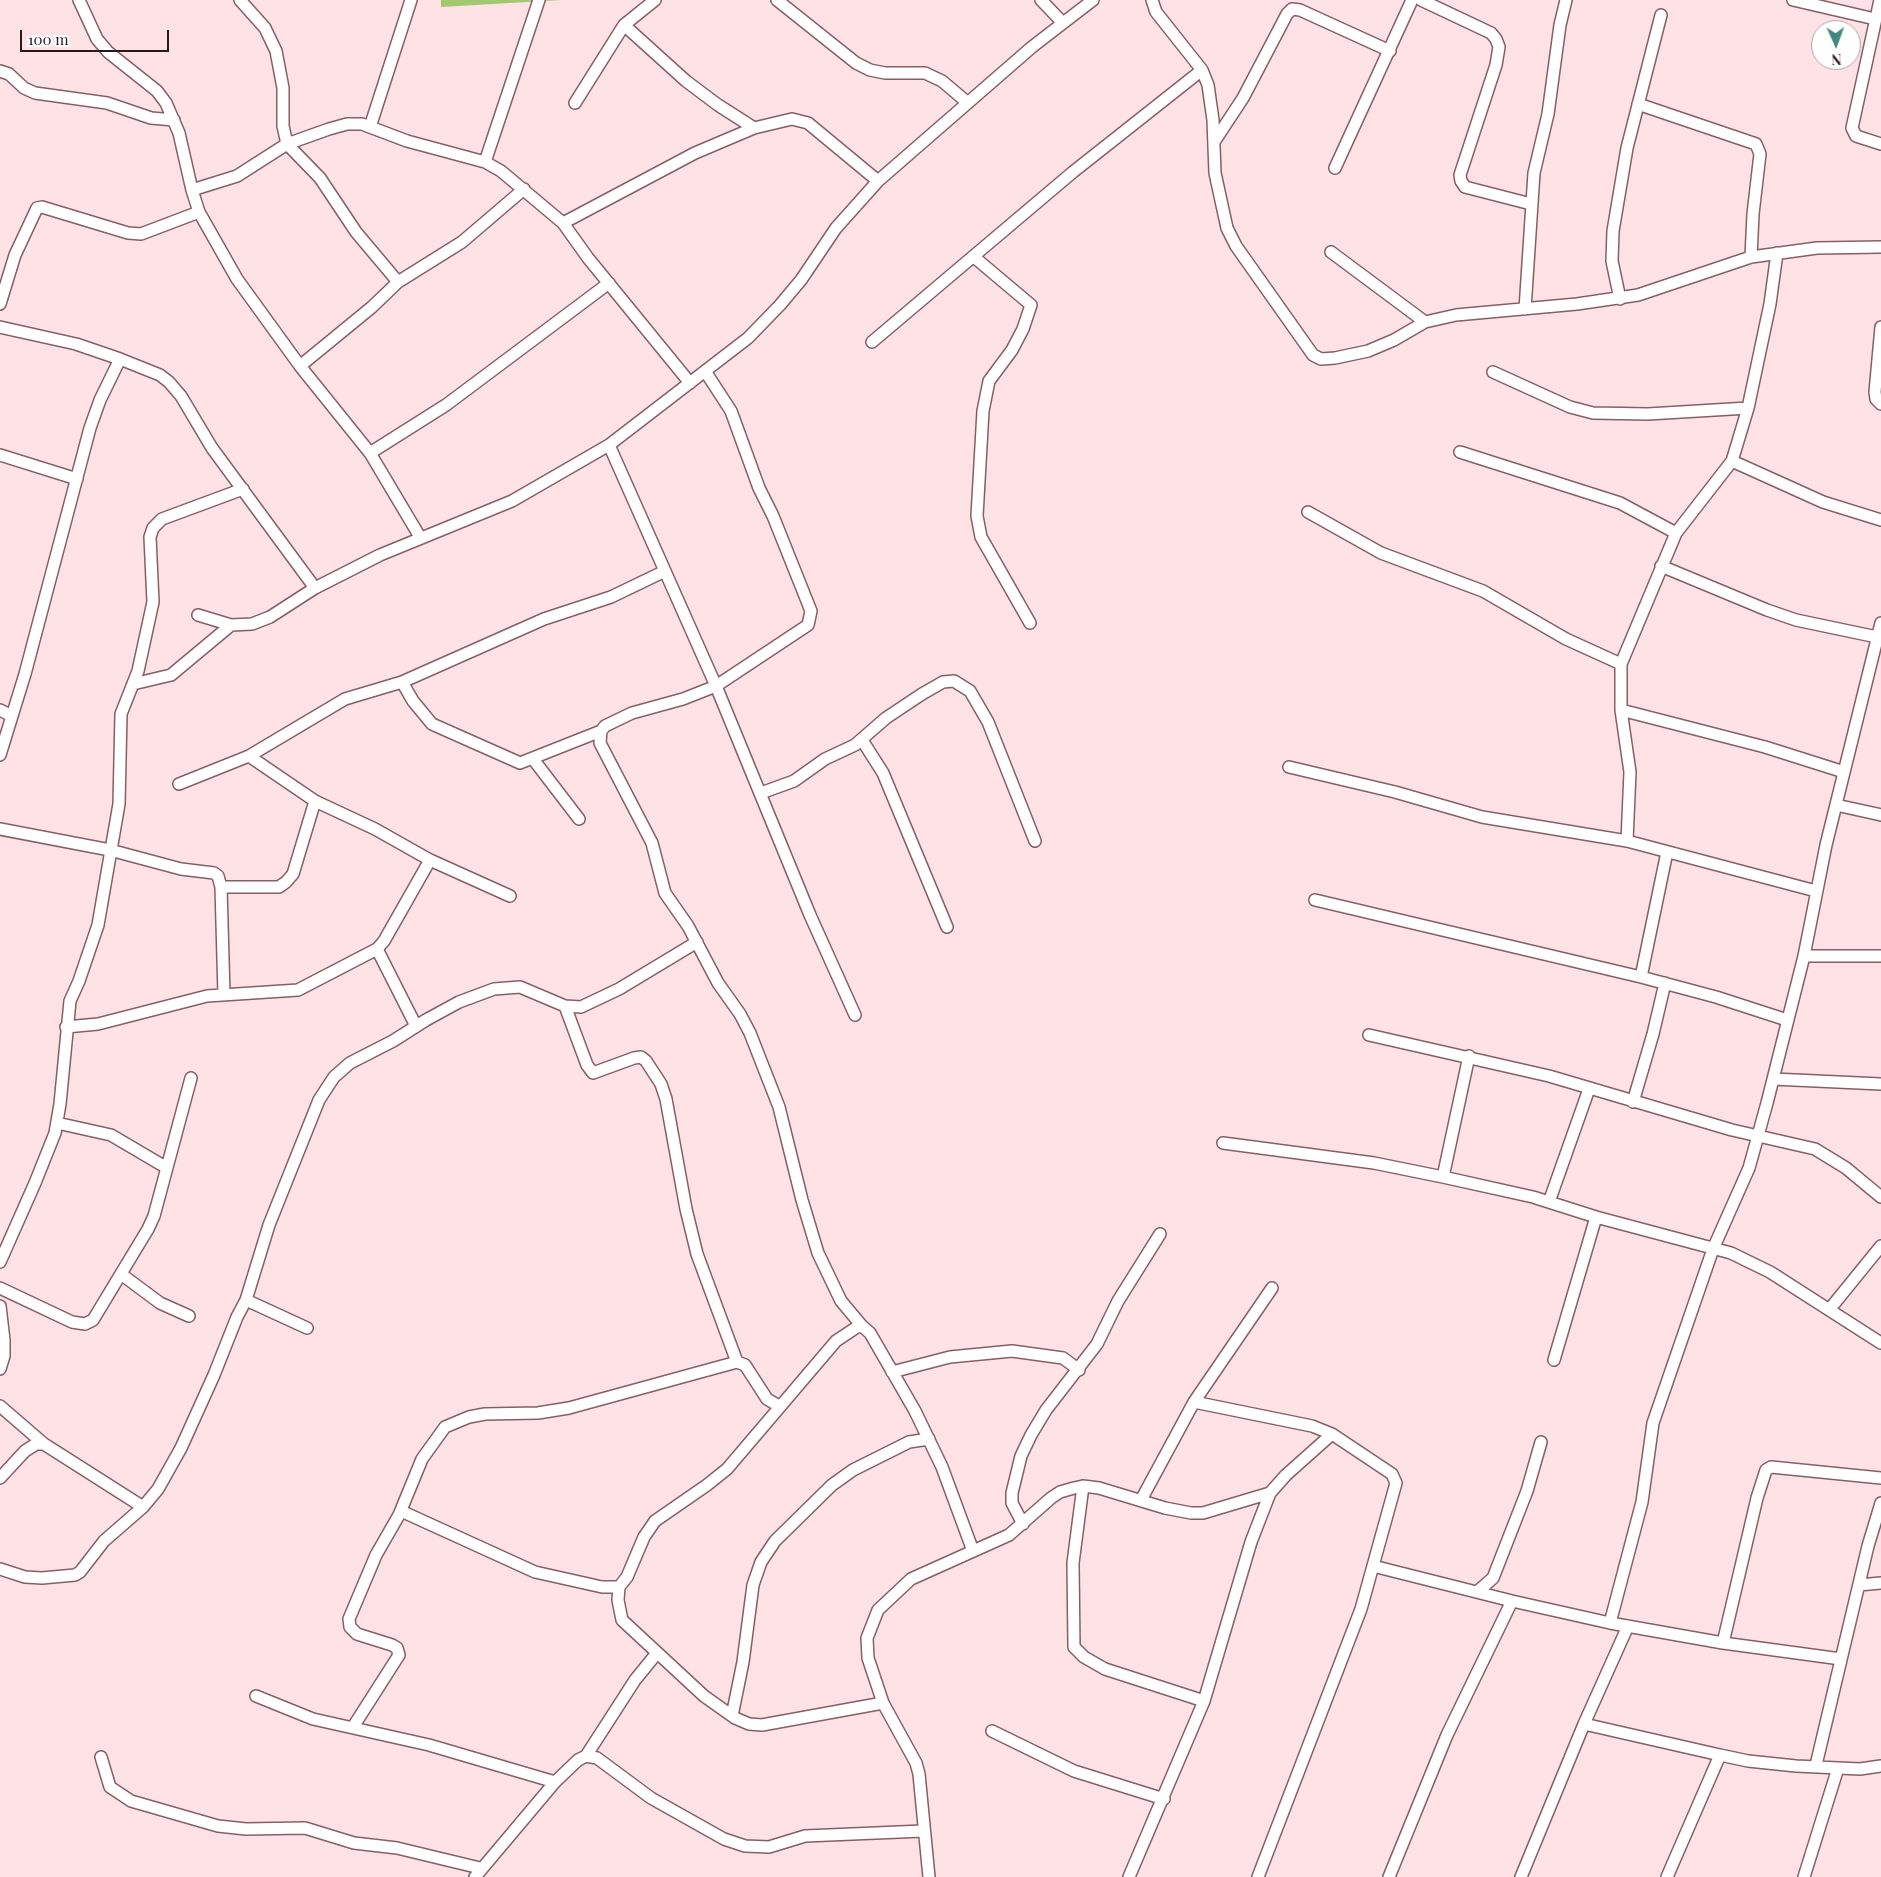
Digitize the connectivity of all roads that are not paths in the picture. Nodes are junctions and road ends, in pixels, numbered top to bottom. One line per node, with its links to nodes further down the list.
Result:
1 (79, 0): 25 (street)
2 (240, 0): 29 (street)
3 (411, 0): 26 (street)
4 (539, 0): 31 (street)
5 (655, 0): 18 (street)
6 (776, 0): 23 (street)
7 (1041, 0): 17 (street)
8 (1093, 0): 17 (street)
9 (1152, 0): 20 (street)
10 (1412, 0): 19 (street)
11 (1421, 0): 36 (street)
12 (1566, 0): 36 (street)
13 (1794, 0): 16 (street)
14 (1880, 0): 16 (street)
15 (1661, 15): 24 (street)
16 (1874, 19): 30 (street)
17 (1063, 23): 23 (street)
18 (624, 25): 22 (street); 27 (street)
19 (1390, 51): 28 (street); 32 (street)
20 (1202, 70): 28 (street); 42 (street)
21 (0, 71): 25 (street)
22 (575, 103)
23 (968, 103): 33 (street)
24 (1638, 104): 43 (street); 46 (street)
25 (174, 120): 35 (street)
26 (370, 127): 29 (street); 31 (street)
27 (754, 128): 33 (street); 38 (street)
28 (1214, 142): 49 (street)
29 (286, 144): 35 (street); 44 (street)
30 (1881, 144)
31 (485, 162): 34 (street)
32 (1335, 168)
33 (878, 181): 55 (street)
34 (524, 189): 38 (street); 44 (street)
35 (192, 190): 37 (street)
36 (1531, 204): 48 (street)
37 (199, 212): 47 (street); 54 (street)
38 (563, 223): 45 (street)
39 (1881, 247): 41 (street)
40 (1331, 252): 49 (street)
41 (1777, 253): 43 (street); 59 (street)
42 (974, 257): 52 (street); 75 (street)
43 (1751, 257): 46 (street)
44 (398, 282): 54 (street)
45 (609, 283): 57 (street); 62 (street)
46 (1620, 299): 48 (street)
47 (0, 304)
48 (1525, 309): 49 (street)
49 (1425, 322)
50 (0, 327): 53 (street)
51 (1881, 327): 58 (street)
52 (872, 342)
53 (120, 359): 65 (street); 66 (street)
54 (300, 366): 62 (street)
55 (705, 371): 57 (street); 83 (street)
56 (1493, 372): 59 (street)
57 (690, 383): 60 (street)
58 (1881, 404)
59 (1748, 408): 64 (street)
60 (608, 445): 70 (street); 72 (street)
61 (1460, 452): 69 (street)
62 (370, 453): 70 (street)
63 (0, 455): 65 (street)
64 (1732, 461): 68 (street); 69 (street)
65 (77, 479): 86 (street)
66 (243, 489): 73 (street); 82 (street)
67 (1308, 512): 80 (street)
68 (1881, 520)
69 (1676, 533): 71 (street)
70 (420, 537): 73 (street)
71 (1662, 566): 78 (street); 80 (street)
72 (665, 571): 81 (street); 83 (street)
73 (315, 588): 77 (street)
74 (198, 615): 77 (street)
75 (1030, 623)
76 (1881, 623): 78 (street)
77 (231, 625): 82 (street)
78 (1877, 637): 79 (street)
79 (1876, 658): 93 (street)
80 (1620, 664): 85 (street)
81 (402, 682): 90 (street); 91 (street)
82 (132, 684): 103 (street)
83 (716, 686): 87 (street); 95 (street)
84 (0, 710): 86 (street)
85 (1620, 710): 93 (street); 102 (street)
86 (12, 716): 89 (street)
87 (601, 731): 91 (street); 111 (street)
88 (862, 740): 95 (street); 101 (street); 110 (street)
89 (0, 755)
90 (249, 756): 94 (street); 96 (street)
91 (533, 759): 99 (street)
92 (1289, 767): 102 (street)
93 (1844, 772): 97 (street)
94 (179, 784)
95 (761, 793): 119 (street)
96 (315, 801): 105 (street); 106 (street)
97 (1836, 806): 98 (street); 107 (street)
98 (1881, 815)
99 (579, 820)
100 (0, 829): 103 (street)
101 (1035, 841)
102 (1627, 841): 104 (street)
103 (110, 850): 106 (street); 122 (street)
104 (1667, 852): 107 (street); 115 (street)
105 (430, 860): 108 (street); 112 (street)
106 (221, 887): 117 (street)
107 (1816, 891): 113 (street)
108 (510, 896)
109 (1316, 900): 115 (street)
110 (947, 927)
111 (697, 942): 118 (street); 149 (street)
112 (377, 949): 117 (street); 121 (street)
113 (1804, 956): 114 (street); 120 (street)
114 (1881, 956)
115 (1642, 977): 116 (street)
116 (1664, 983): 120 (street); 129 (street)
117 (224, 995): 122 (street)
118 (565, 1006): 121 (street); 153 (street)
119 (855, 1015)
120 (1787, 1020): 126 (street)
121 (416, 1026): 145 (street)
122 (66, 1027): 130 (street)
123 (1369, 1035): 124 (street)
124 (1469, 1056): 128 (street); 134 (street)
125 (191, 1078): 133 (street)
126 (1773, 1078): 127 (street); 131 (street)
127 (1881, 1084)
128 (1589, 1089): 129 (street); 136 (street)
129 (1633, 1102): 131 (street)
130 (57, 1123): 133 (street); 141 (street)
131 (1759, 1134): 135 (street); 140 (street)
132 (1223, 1142): 134 (street)
133 (166, 1168): 142 (street)
134 (1443, 1177): 136 (street)
135 (1881, 1197)
136 (1549, 1202): 137 (street)
137 (1596, 1217): 140 (street); 152 (street)
138 (1160, 1234): 155 (street)
139 (1881, 1246): 147 (street)
140 (1713, 1248): 147 (street); 183 (street)
141 (0, 1262)
142 (121, 1274): 143 (street); 148 (street)
143 (0, 1288)
144 (1272, 1288): 157 (street)
145 (246, 1300): 150 (street); 170 (street)
146 (0, 1306): 154 (street)
147 (1829, 1310): 151 (street)
148 (189, 1316)
149 (862, 1326): 156 (street); 159 (street)
150 (306, 1328)
151 (1881, 1344)
152 (1554, 1360)
153 (737, 1362): 159 (street); 171 (street)
154 (0, 1369)
155 (1079, 1370): 156 (street); 172 (street)
156 (892, 1372): 161 (street)
157 (1194, 1402): 160 (street); 168 (street)
158 (0, 1406): 163 (street)
159 (779, 1406): 179 (street)
160 (1332, 1434): 167 (street); 174 (street)
161 (929, 1439): 173 (street); 191 (street)
162 (1541, 1442): 176 (street)
163 (44, 1444): 164 (street); 170 (street)
164 (0, 1478)
165 (1881, 1478): 185 (street)
166 (1083, 1486): 168 (street); 172 (street); 189 (street)
167 (1270, 1493): 168 (street); 189 (street)
168 (1141, 1500)
169 (1881, 1503): 178 (street)
170 (143, 1507): 175 (street)
171 (401, 1511): 179 (street); 193 (street)
172 (1023, 1524): 173 (street)
173 (973, 1551): 190 (street)
174 (1373, 1566): 180 (street); 207 (street)
175 (0, 1570)
176 (1493, 1578): 180 (street); 181 (street)
177 (1881, 1583): 178 (street)
178 (1859, 1585): 187 (street)
179 (618, 1587): 186 (street)
180 (1477, 1592): 181 (street)
181 (1496, 1597): 182 (street)
182 (1512, 1601): 183 (street); 208 (street)
183 (1610, 1623): 184 (street)
184 (1628, 1626): 185 (street); 192 (street)
185 (1723, 1643): 187 (street)
186 (657, 1653): 191 (street); 196 (street)
187 (1841, 1658): 198 (street)
188 (256, 1696): 193 (street)
189 (1204, 1701): 202 (street)
190 (883, 1703): 191 (street); 203 (street)
191 (732, 1716)
192 (1584, 1724): 195 (street); 209 (street)
193 (353, 1727): 201 (street)
194 (992, 1731): 202 (street)
195 (1720, 1755): 198 (street); 210 (street)
196 (586, 1756): 201 (street); 203 (street)
197 (101, 1757): 204 (street)
198 (1816, 1765): 200 (street)
199 (1881, 1766): 200 (street)
200 (1838, 1768): 211 (street)
201 (555, 1782): 204 (street)
202 (1164, 1799): 206 (street)
203 (923, 1831): 205 (street)
204 (478, 1873)
205 (928, 1877)
206 (1129, 1877)
207 (1258, 1877)
208 (1389, 1877)
209 (1520, 1877)
210 (1668, 1877)
211 (1804, 1877)

